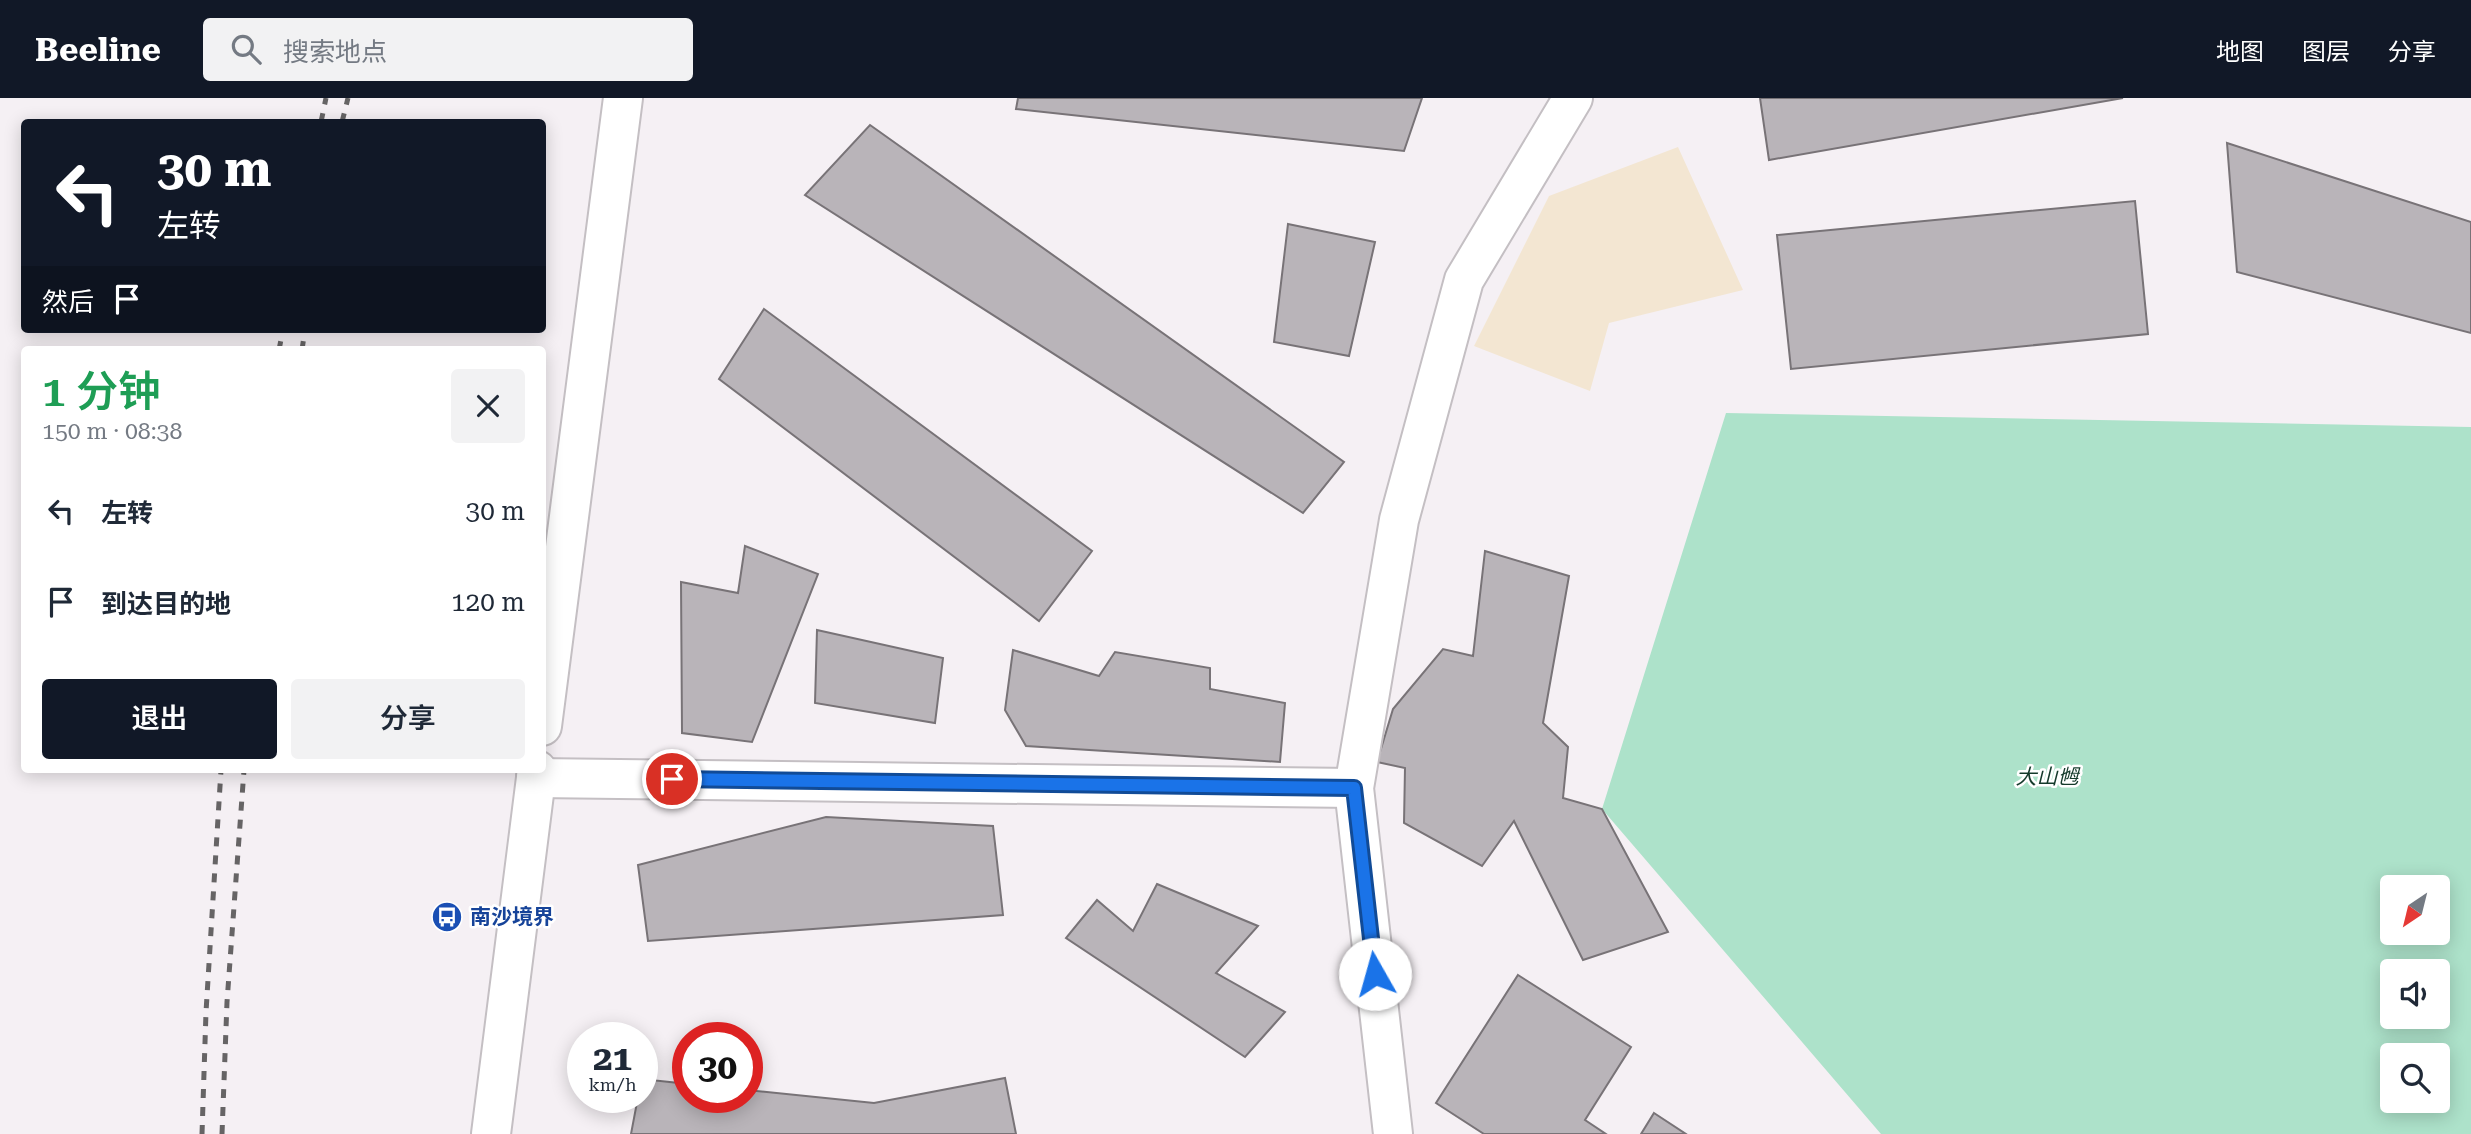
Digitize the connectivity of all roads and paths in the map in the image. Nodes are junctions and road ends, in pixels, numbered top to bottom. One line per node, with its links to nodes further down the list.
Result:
1 (623, 98): 3 (street)
2 (1573, 98): 5 (street)
3 (546, 695)
4 (536, 774): 5 (street); 6 (street)
5 (1354, 788): 7 (street)
6 (491, 1134)
7 (1392, 1134)

